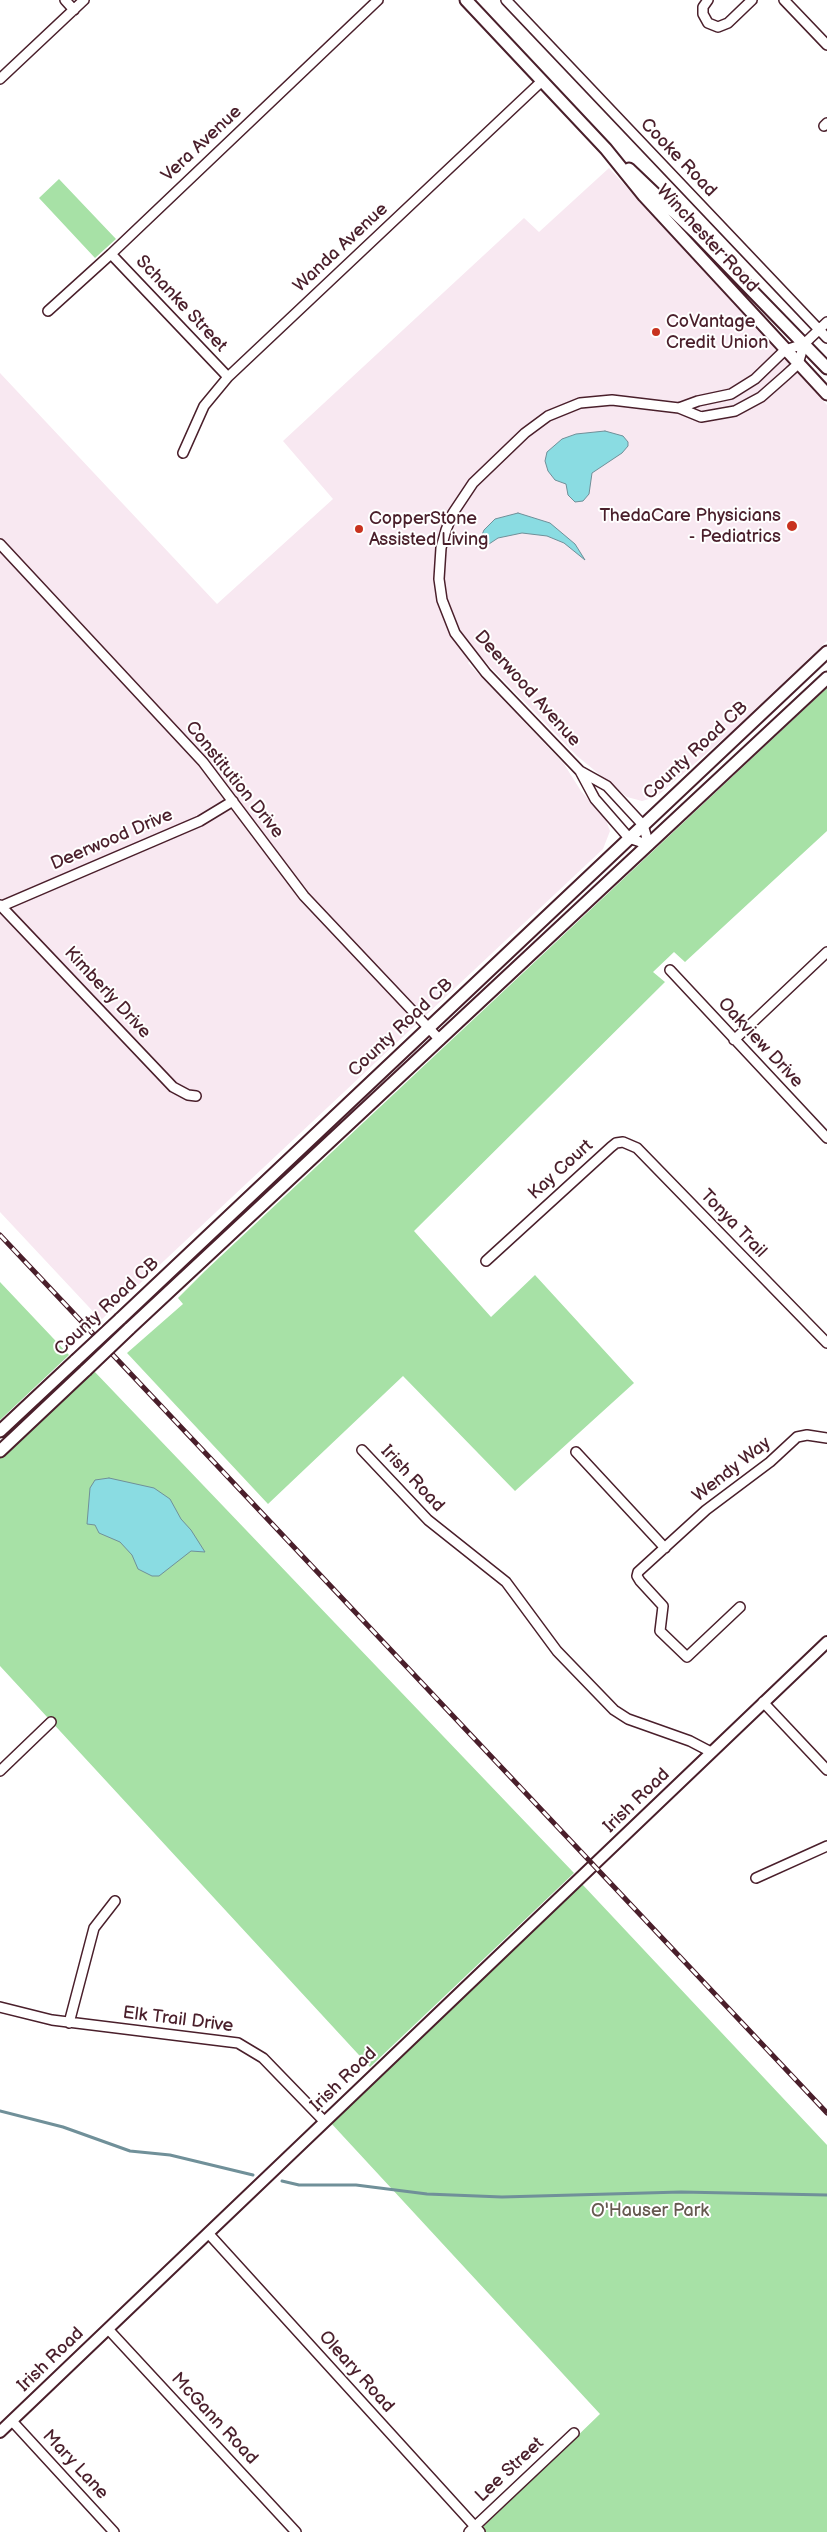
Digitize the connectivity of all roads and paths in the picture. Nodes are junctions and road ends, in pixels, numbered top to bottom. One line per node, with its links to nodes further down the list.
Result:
1 (65, 0): 9 (street)
2 (84, 0): 9 (street)
3 (378, 0): 14 (street, Vera Avenue)
4 (466, 0): 12 (main road, Winchester Road)
5 (506, 0): 17 (street, Cooke Road)
6 (708, 0): 7 (street)
7 (752, 0)
8 (784, 0): 10 (street)
9 (74, 10): 11 (street)
10 (827, 45)
11 (0, 79)
12 (542, 81): 13 (main road, Winchester Road); 23 (street, Wanda Avenue)
13 (606, 149): 19 (main road, Winchester Road); 20 (main road, Winchester Road)
14 (111, 254): 15 (street, Vera Avenue); 23 (street, Schanke Street)
15 (48, 311)
16 (827, 322): 17 (street)
17 (819, 330): 18 (street, Cooke Road); 19 (street)
18 (827, 338)
19 (804, 344): 20 (street, Deerwood Avenue); 21 (street); 22 (main road, Winchester Road)
20 (786, 350): 21 (main road, Winchester Road); 25 (street, Deerwood Avenue)
21 (798, 364): 24 (main road, Winchester Road); 25 (street, Deerwood Avenue)
22 (827, 368)
23 (228, 377): 26 (street, Wanda Avenue)
24 (827, 394)
25 (679, 408): 30 (street, Deerwood Avenue)
26 (183, 453)
27 (0, 544): 31 (street, Constitution Drive)
28 (827, 652): 32 (main road, County Road CB)
29 (827, 678): 34 (main road, County Road CB)
30 (580, 771): 32 (street, Deerwood Avenue); 33 (street, Deerwood Avenue)
31 (233, 801): 35 (street, Deerwood Drive); 38 (street, Constitution Drive)
32 (643, 825): 33 (main road, County Road CB); 34 (street, Deerwood Avenue)
33 (630, 838): 34 (street, Deerwood Avenue); 38 (main road, County Road CB)
34 (649, 845): 39 (main road, County Road CB)
35 (1, 905): 41 (street, Kimberly Drive)
36 (827, 952): 40 (street)
37 (670, 970): 40 (street, Oakview Drive)
38 (428, 1027): 39 (street, Constitution Drive); 46 (main road, County Road CB, bridge)
39 (440, 1040): 49 (main road, County Road CB, bridge)
40 (734, 1040): 42 (street, Oakview Drive)
41 (196, 1096)
42 (827, 1138)
43 (611, 1147): 44 (street, Kay Court); 45 (street, Tonya Trail)
44 (486, 1261)
45 (827, 1343)
46 (0, 1431)
47 (827, 1438): 51 (street, Wendy Way)
48 (362, 1450): 56 (street, Irish Road)
49 (0, 1451)
50 (576, 1452): 51 (street)
51 (665, 1548): 52 (street, Wendy Way)
52 (740, 1607)
53 (827, 1642): 54 (street, Irish Road)
54 (763, 1702): 56 (street, Irish Road); 58 (street)
55 (51, 1722): 57 (street)
56 (711, 1752): 64 (street, Irish Road)
57 (2, 1767)
58 (827, 1770)
59 (827, 1846): 60 (street)
60 (756, 1878)
61 (115, 1901): 63 (street)
62 (0, 2007): 63 (street, Elk Trail Drive)
63 (68, 2022): 64 (street, Elk Trail Drive)
64 (324, 2121): 65 (street, Irish Road)
65 (208, 2233): 66 (street, Irish Road); 70 (street, Oleary Road)
66 (108, 2328): 67 (street, Irish Road); 72 (street, McGann Road)
67 (12, 2421): 68 (street, Irish Road); 71 (street, Mary Lane)
68 (0, 2432)
69 (574, 2432): 70 (street, Lee Street)
70 (475, 2530)
71 (114, 2532)
72 (296, 2532)

